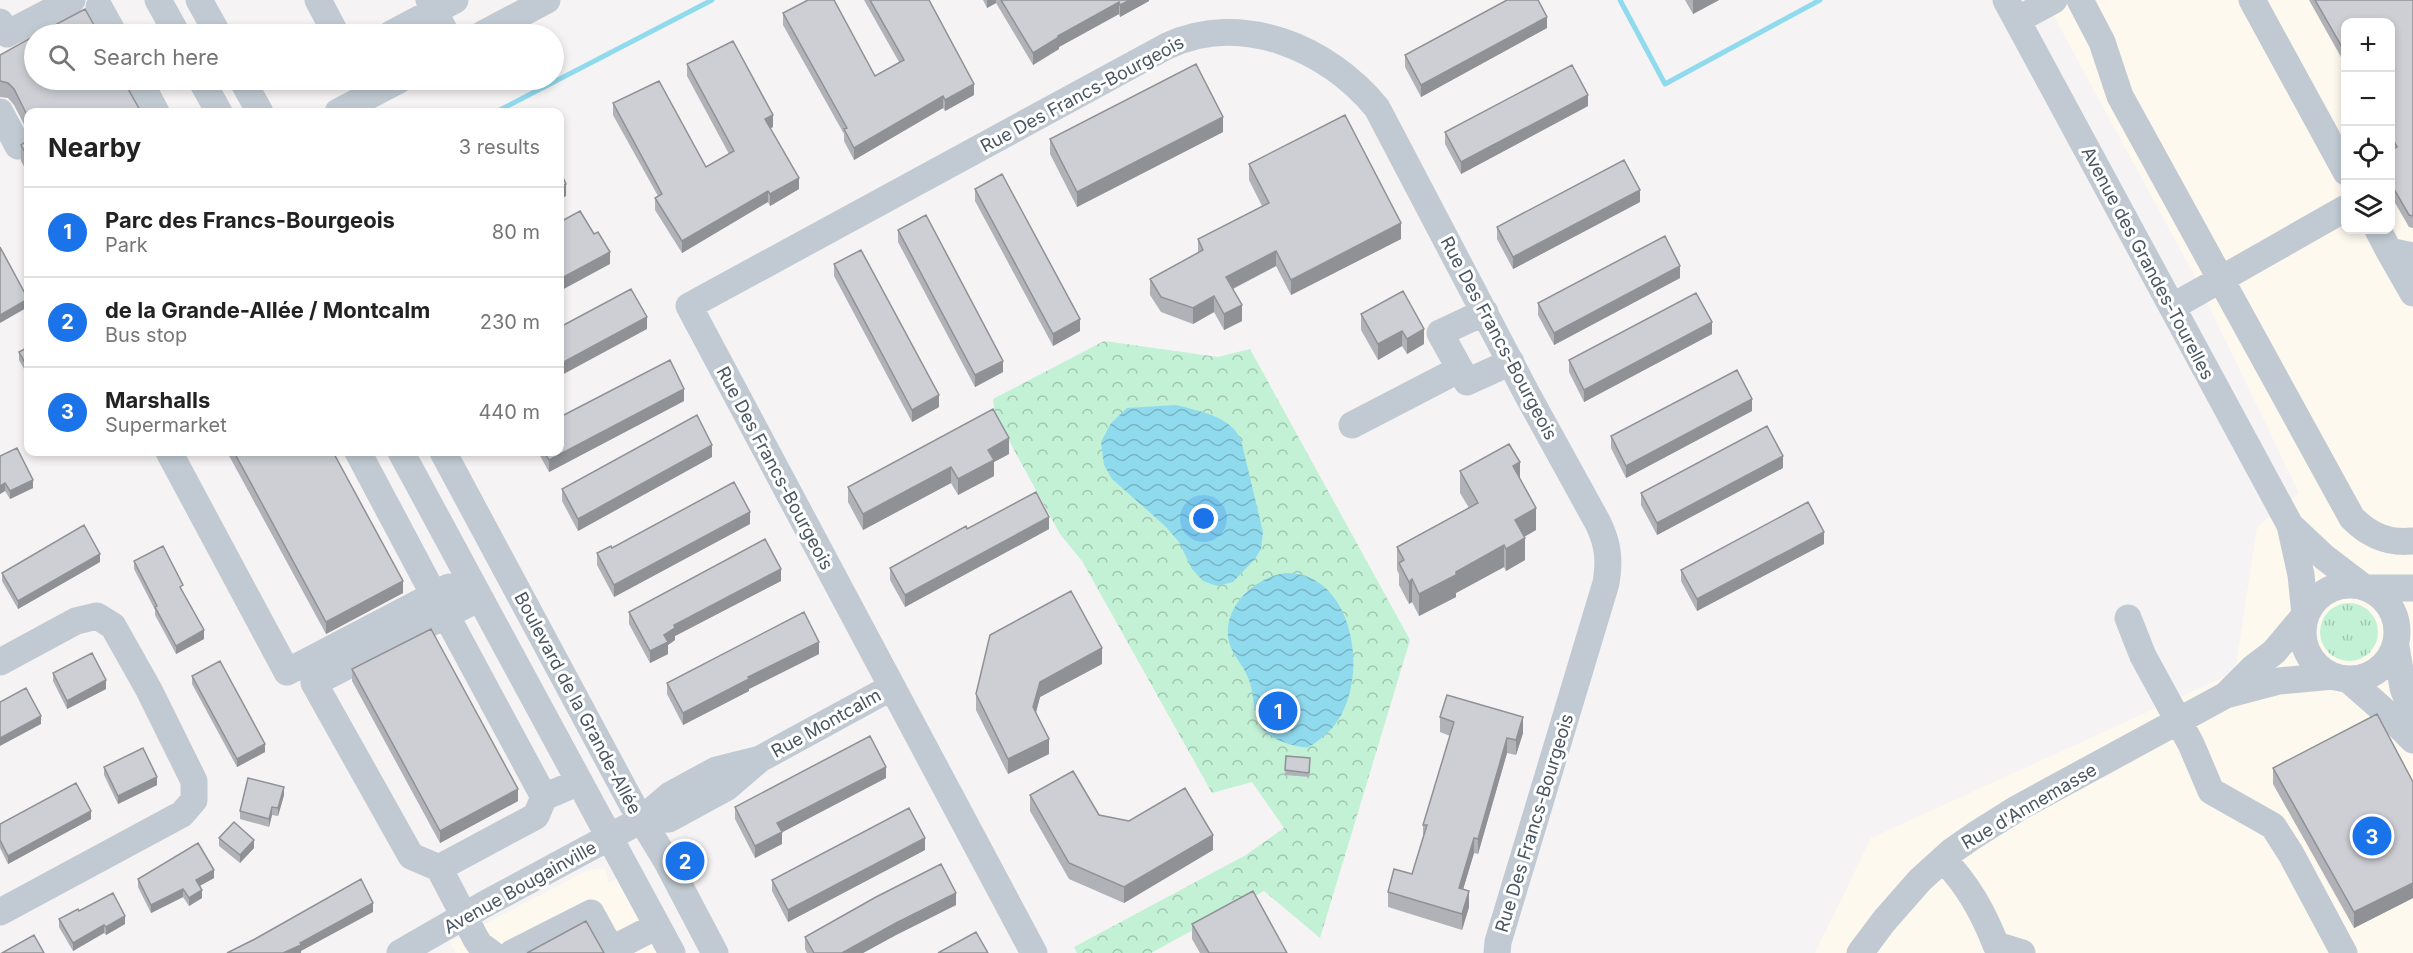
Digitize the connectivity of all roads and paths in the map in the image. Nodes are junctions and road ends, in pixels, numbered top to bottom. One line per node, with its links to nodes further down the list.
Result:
1 (72, 0): 13 (street)
2 (158, 0): 15 (street)
3 (199, 0): 16 (street)
4 (318, 0): 17 (street)
5 (547, 0): 19 (street)
6 (2054, 0): 10 (street)
7 (2080, 0): 34 (street)
8 (2252, 0): 31 (street)
9 (103, 2): 14 (street)
10 (2012, 10): 36 (street, Avenue des Grandes-Tourelles)
11 (441, 11): 18 (street)
12 (0, 22): 20 (street)
13 (26, 24)
14 (111, 24)
15 (171, 24)
16 (212, 24)
17 (331, 24)
18 (413, 24)
19 (502, 24)
20 (24, 25)
21 (144, 90): 25 (street)
22 (207, 90): 26 (street)
23 (248, 90): 27 (street)
24 (380, 90): 28 (street)
25 (154, 108)
26 (217, 108)
27 (258, 108)
28 (346, 108)
29 (0, 112): 30 (street)
30 (18, 146)
31 (2341, 163)
32 (2341, 211): 34 (street)
33 (2393, 246): 35 (street)
34 (2222, 280): 36 (street); 46 (street)
35 (2413, 292)
36 (2172, 307): 45 (street, Avenue des Grandes-Tourelles)
37 (1485, 312): 38 (street, Rue Des Francs-Bourgeois); 39 (street); 56 (street, Rue Des Francs-Bourgeois)
38 (1510, 362): 39 (street); 77 (street, Rue Des Francs-Bourgeois)
39 (1460, 369): 40 (street)
40 (1352, 425)
41 (171, 456): 50 (street)
42 (360, 456): 50 (street)
43 (403, 456): 48 (street, Boulevard de la Grande-Allée)
44 (445, 456): 63 (street, Boulevard de la Grande-Allée)
45 (2290, 525): 47 (street, Avenue des Grandes-Tourelles); 51 (street, Avenue des Grandes-Tourelles)
46 (2413, 541)
47 (2365, 587): 49 (street); 51 (street); 53 (street)
48 (475, 588): 50 (street); 61 (street, Boulevard de la Grande-Allée)
49 (2413, 588)
50 (440, 605): 62 (street); 66 (street)
51 (2305, 615): 55 (street); 57 (street, Rue d'Annemasse)
52 (2128, 618): 59 (street)
53 (2402, 636): 55 (street); 58 (street)
54 (0, 662): 67 (street)
55 (2341, 678): 57 (street, Rue d'Annemasse); 60 (street)
56 (892, 687): 63 (street, Rue Montcalm); 76 (street, Rue Des Francs-Bourgeois)
57 (2226, 695): 59 (street, Rue d'Annemasse)
58 (2413, 715)
59 (2179, 722): 65 (street, Rue d'Annemasse); 80 (street)
60 (2413, 740)
61 (579, 782): 62 (street); 64 (street, Boulevard de la Grande-Allée)
62 (544, 797): 66 (street)
63 (641, 820): 64 (street, Avenue Bougainville); 75 (street, Boulevard de la Grande-Allée)
64 (610, 837): 68 (street, Avenue Bougainville); 69 (street, Boulevard de la Grande-Allée)
65 (1943, 859): 78 (street, Rue d'Annemasse); 79 (street)
66 (439, 868): 68 (street)
67 (0, 912)
68 (465, 917): 71 (street, Avenue Bougainville); 72 (street)
69 (657, 926): 70 (street); 74 (street, Boulevard de la Grande-Allée)
70 (612, 951): 73 (street)
71 (400, 953)
72 (491, 953)
73 (512, 953)
74 (672, 953)
75 (715, 953)
76 (1034, 953)
77 (1497, 953)
78 (1860, 953)
79 (2022, 953)
80 (2344, 953)

